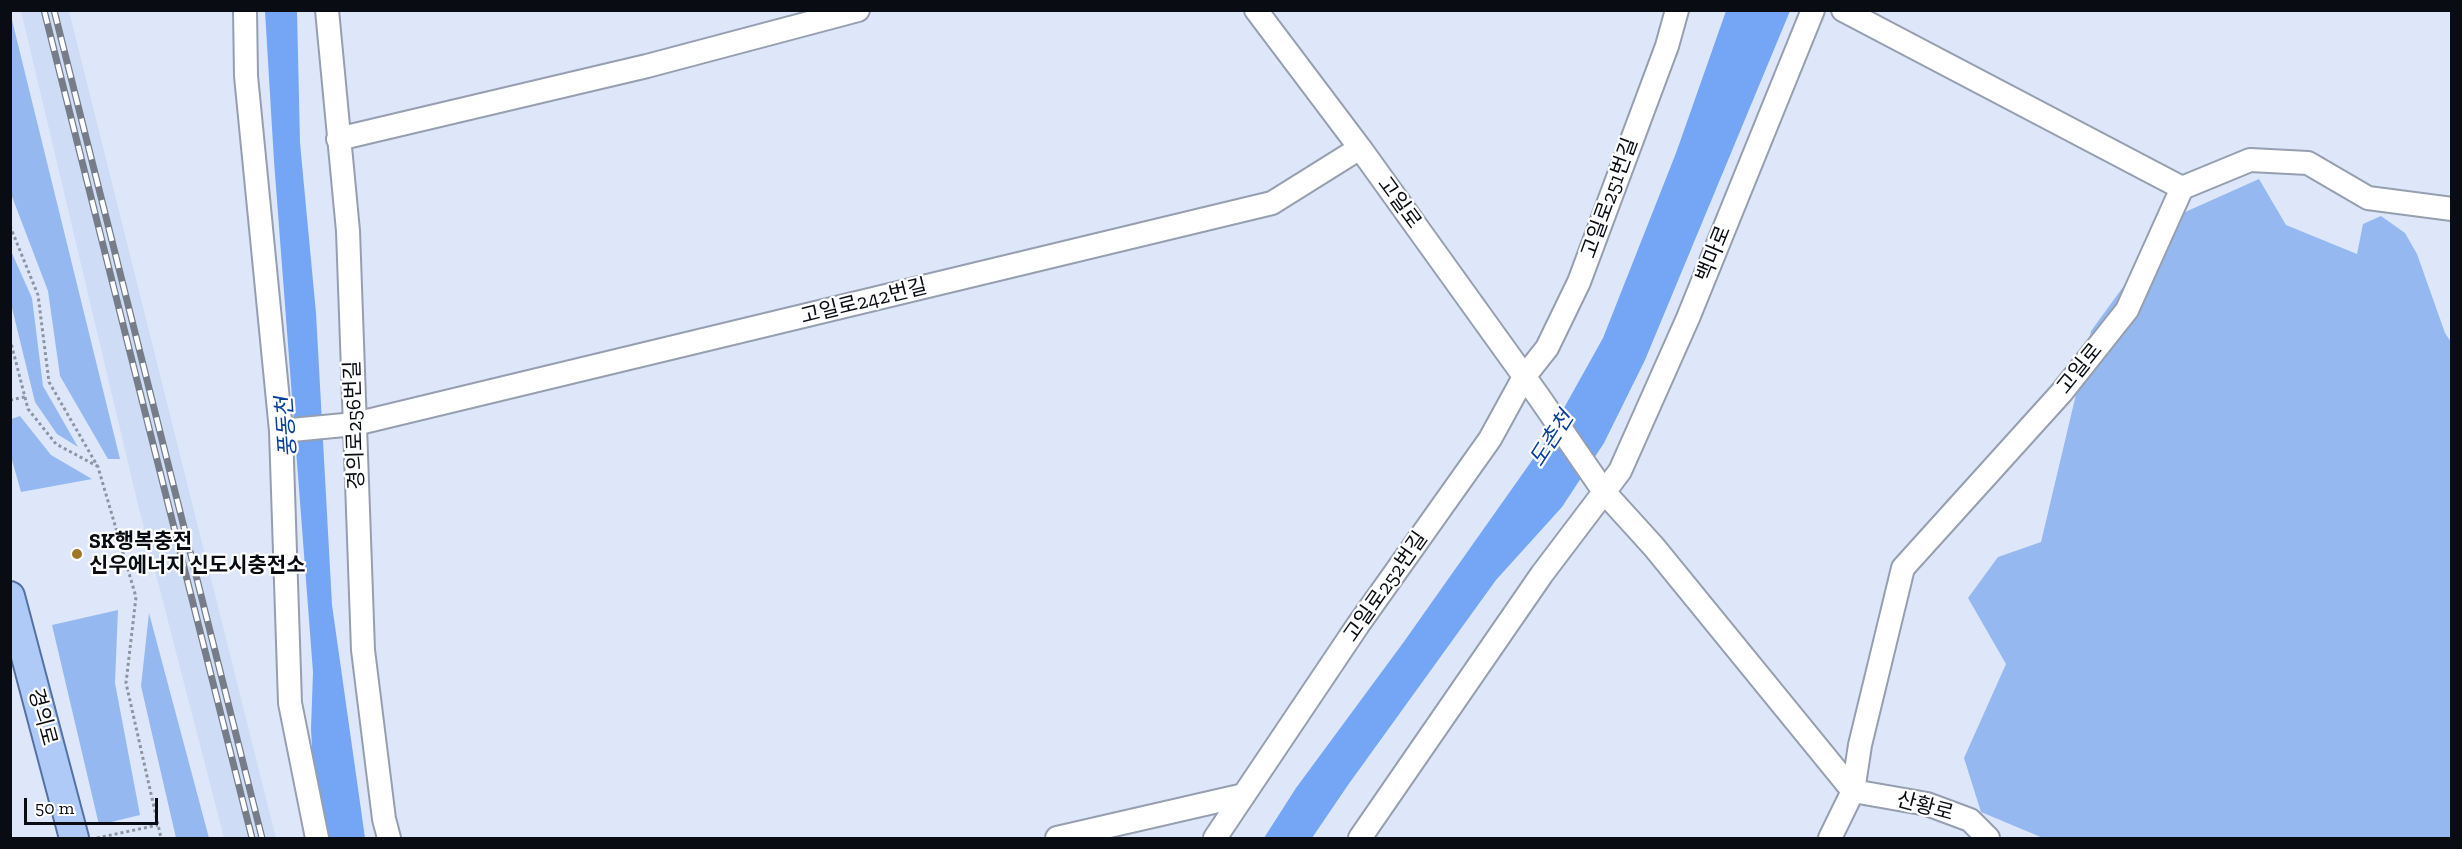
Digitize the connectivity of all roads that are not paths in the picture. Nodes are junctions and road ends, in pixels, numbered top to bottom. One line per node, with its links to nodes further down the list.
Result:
1 (245, 10): 14 (street)
2 (327, 10): 8 (street, 경의로256번길)
3 (858, 10): 8 (street)
4 (1256, 10): 9 (street, 고일로)
5 (1677, 10): 12 (street, 고일로251번길)
6 (1813, 10): 15 (street, 백마로)
7 (1843, 10): 10 (street)
8 (338, 139): 13 (street, 경의로256번길)
9 (1360, 148): 12 (street, 고일로); 13 (street, 고일로242번길)
10 (2181, 188): 11 (street); 18 (street, 고일로)
11 (2451, 209)
12 (1524, 377): 15 (street, 고일로); 19 (street, 고일로252번길)
13 (348, 425): 14 (street, 고일로242번길); 23 (street, 경의로256번길)
14 (285, 430): 22 (street)
15 (1600, 485): 18 (street); 26 (street, 백마로)
16 (10, 596): 21 (main road, 경의로)
17 (10, 656): 20 (main road, 경의로)
18 (1853, 791): 27 (street, 고일로); 28 (street, 산황로)
19 (1244, 795): 24 (street); 25 (street, 고일로252번길)
20 (58, 838)
21 (74, 838)
22 (317, 838)
23 (389, 838)
24 (1057, 838)
25 (1215, 838)
26 (1360, 838)
27 (1830, 838)
28 (1988, 838)

